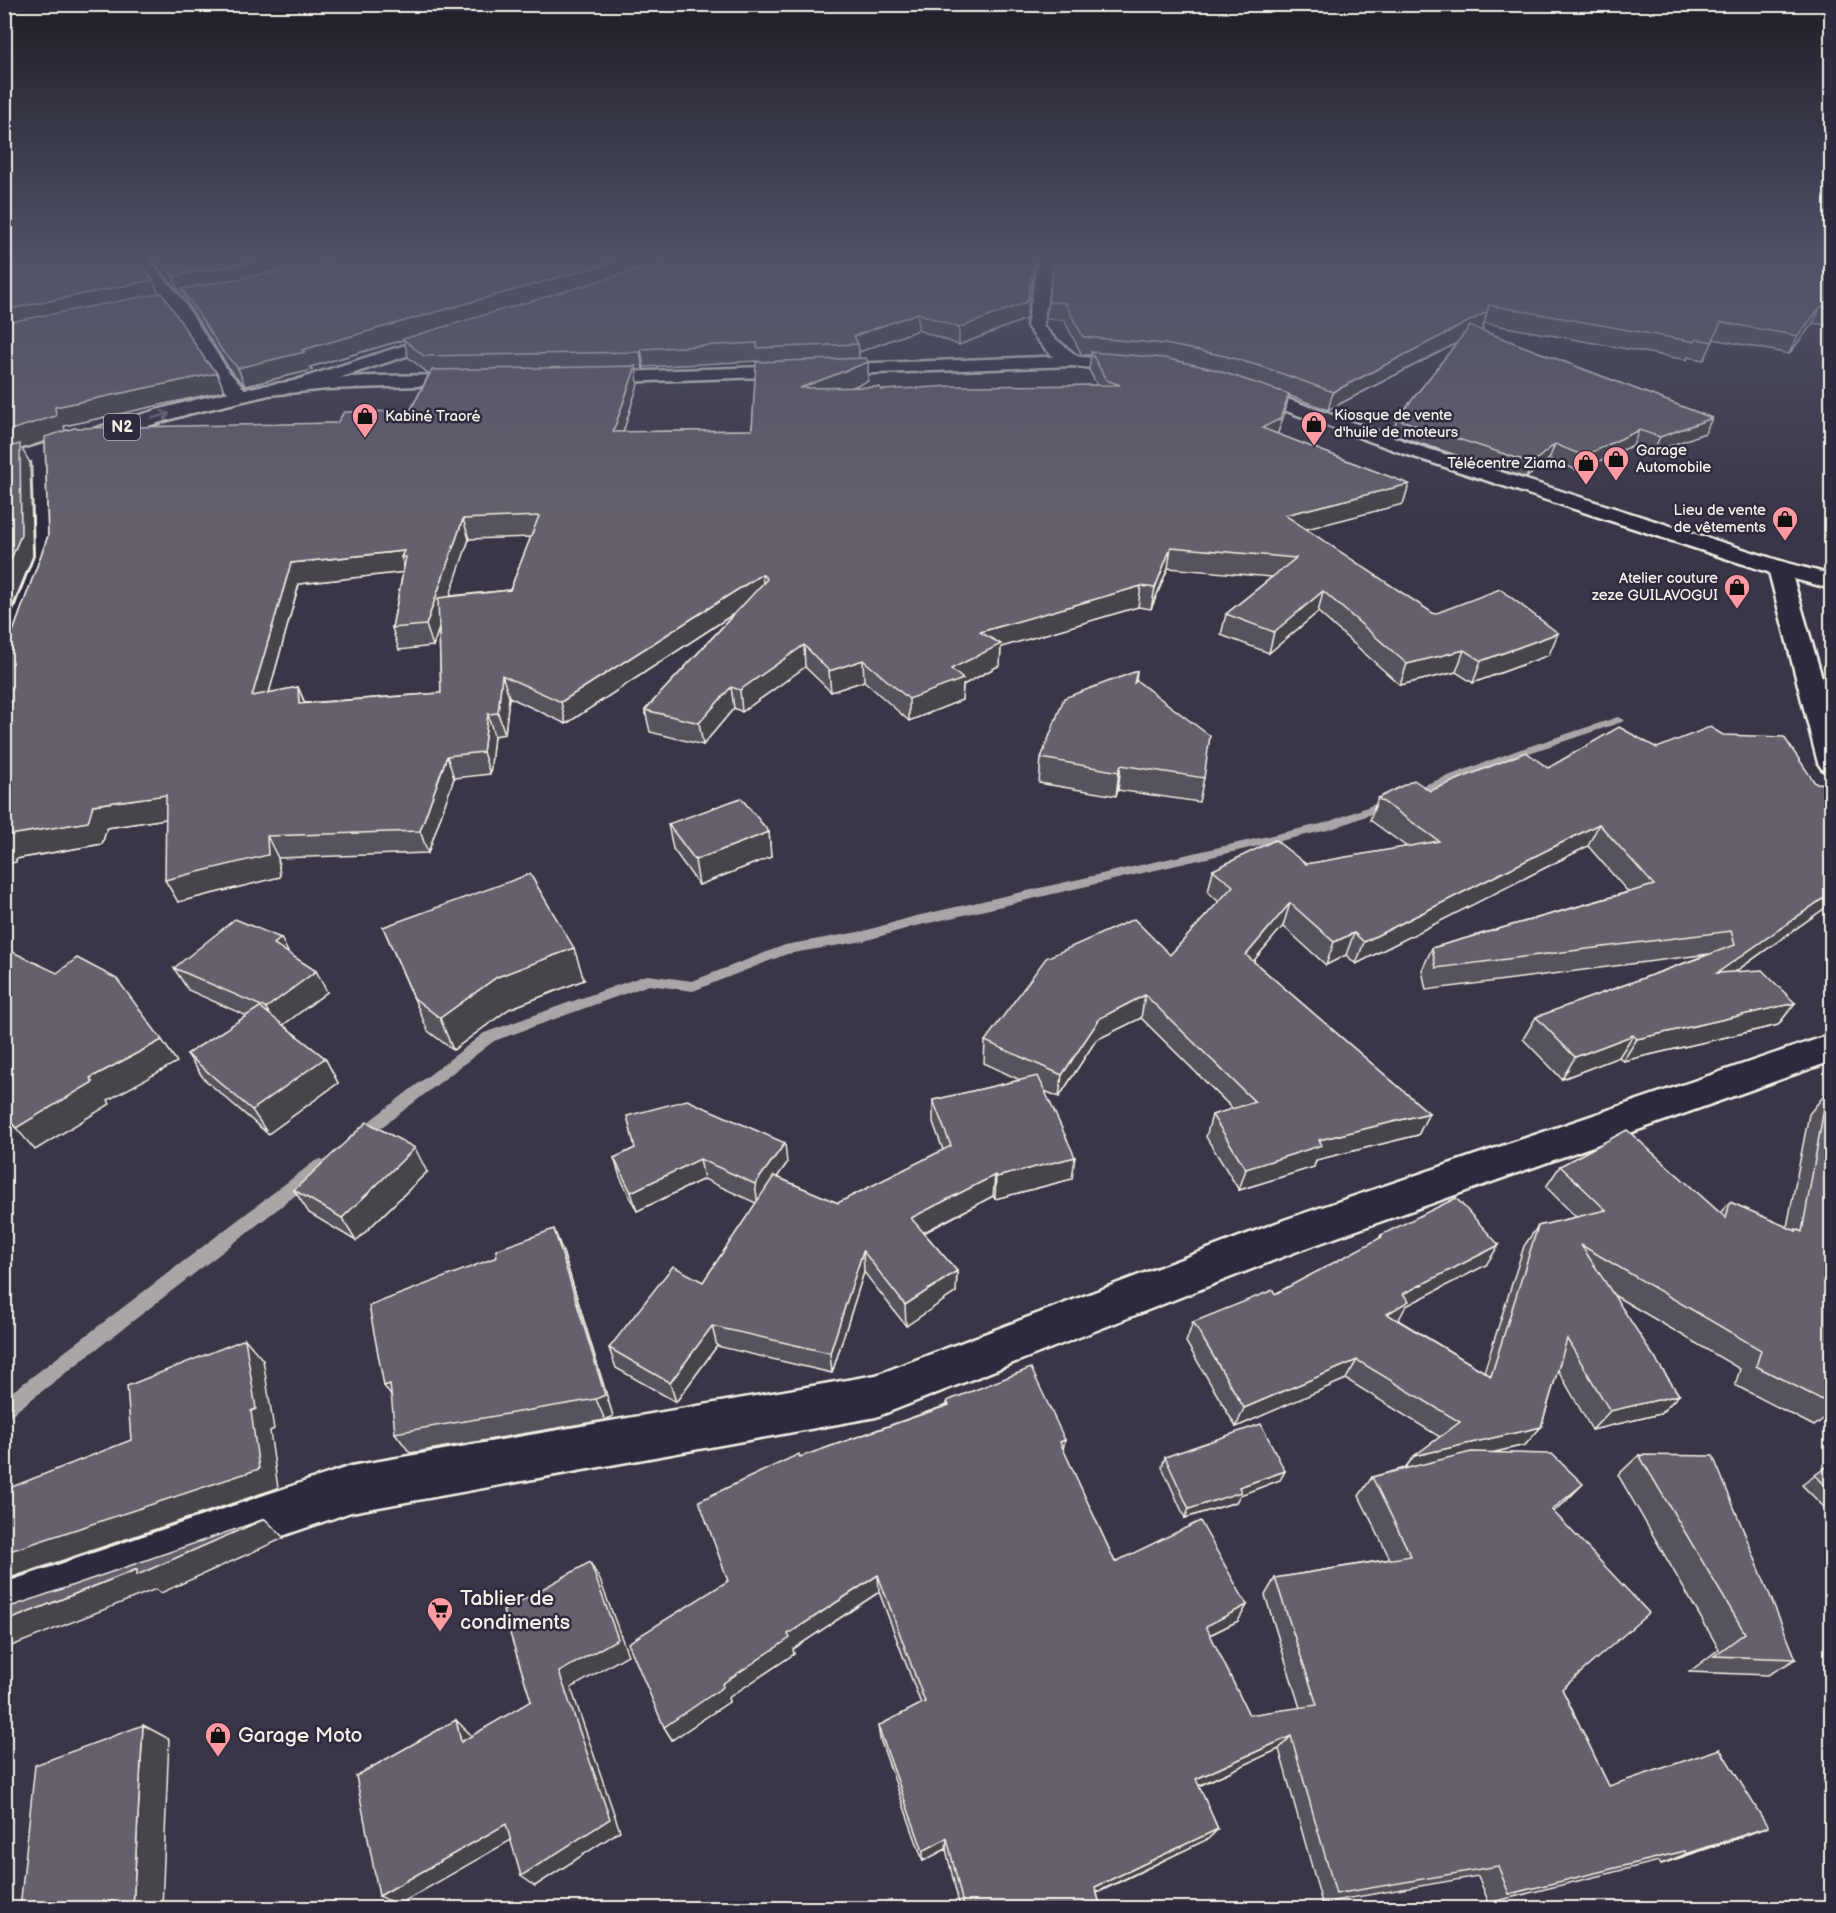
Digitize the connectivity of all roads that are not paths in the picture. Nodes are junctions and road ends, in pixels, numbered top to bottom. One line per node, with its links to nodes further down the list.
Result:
1 (203, 345): 10 (main road)
2 (421, 345): 9 (main road)
3 (1052, 345): 4 (main road)
4 (1072, 361): 5 (main road); 6 (main road)
5 (1152, 368)
6 (570, 378)
7 (488, 380): 9 (main road, N2)
8 (1224, 383): 13 (main road)
9 (293, 387): 10 (main road, N2)
10 (241, 395): 11 (main road, N2, one-way to 10)
11 (42, 452): 12 (main road, N2); 15 (main road)
12 (4, 463)
13 (1779, 568): 14 (main road); 16 (main road)
14 (1832, 582)
15 (4, 672)
16 (1832, 763)
17 (1832, 1047): 18 (main road)
18 (4, 1608)

